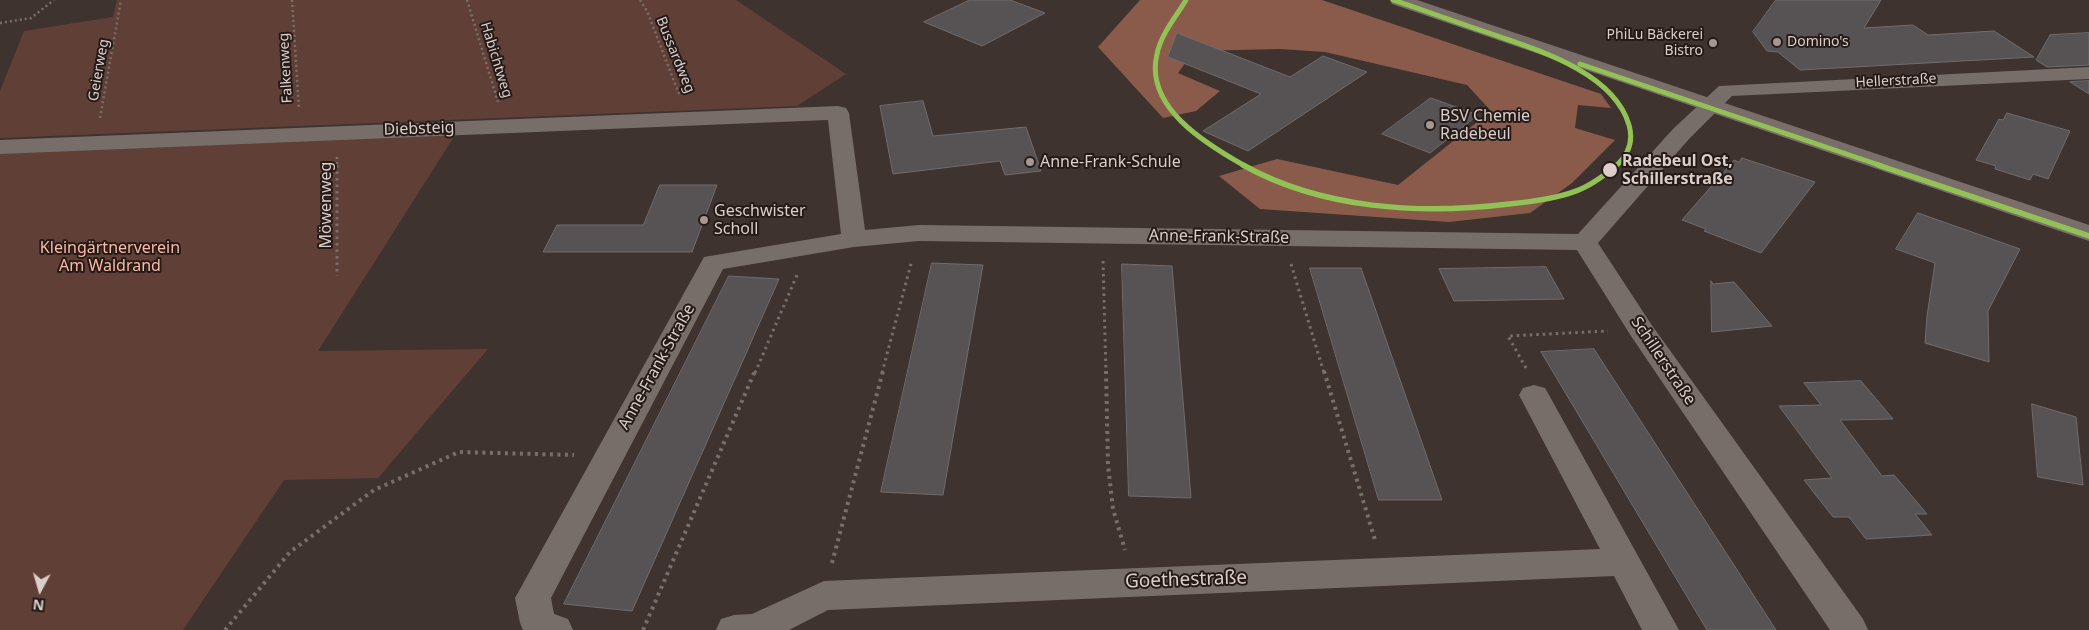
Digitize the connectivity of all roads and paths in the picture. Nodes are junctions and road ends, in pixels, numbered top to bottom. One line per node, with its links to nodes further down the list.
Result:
1 (54, 0): 7 (path)
2 (121, 0): 14 (path, Geierweg)
3 (292, 0): 13 (path, Falkenweg)
4 (467, 0): 11 (path, Habichtweg)
5 (640, 0): 10 (path, Bussardweg)
6 (1399, 0): 9 (main road)
7 (0, 23)
8 (2089, 72): 9 (street, Hellerstraße)
9 (1710, 105): 17 (main road); 21 (street)
10 (689, 118): 11 (street, Diebsteig); 20 (street, Diebsteig)
11 (506, 126): 12 (street, Diebsteig)
12 (337, 133): 13 (street, Diebsteig); 23 (path, Möwenweg)
13 (300, 134): 14 (street, Diebsteig)
14 (95, 143): 15 (street, Diebsteig)
15 (0, 147)
16 (919, 233): 18 (street, Anne-Frank-Straße); 20 (street, Anne-Frank-Straße); 30 (path)
17 (2089, 233)
18 (1103, 236): 19 (street, Anne-Frank-Straße); 29 (path)
19 (1283, 238): 21 (street, Anne-Frank-Straße); 28 (path)
20 (854, 239): 22 (street, Anne-Frank-Straße)
21 (1585, 242): 24 (street, Schillerstraße)
22 (809, 246): 26 (street, Anne-Frank-Straße); 33 (path)
23 (337, 276)
24 (1641, 330): 25 (path); 36 (street, Schillerstraße)
25 (1534, 395): 27 (street)
26 (608, 456): 31 (path); 32 (street, Anne-Frank-Straße)
27 (1623, 562): 28 (street, Goethestraße); 35 (street)
28 (1385, 572): 29 (street, Goethestraße)
29 (1134, 582): 30 (street, Goethestraße)
30 (824, 596): 34 (street, Goethestraße)
31 (225, 630)
32 (555, 630)
33 (643, 630)
34 (749, 630)
35 (1661, 630)
36 (1850, 630)

